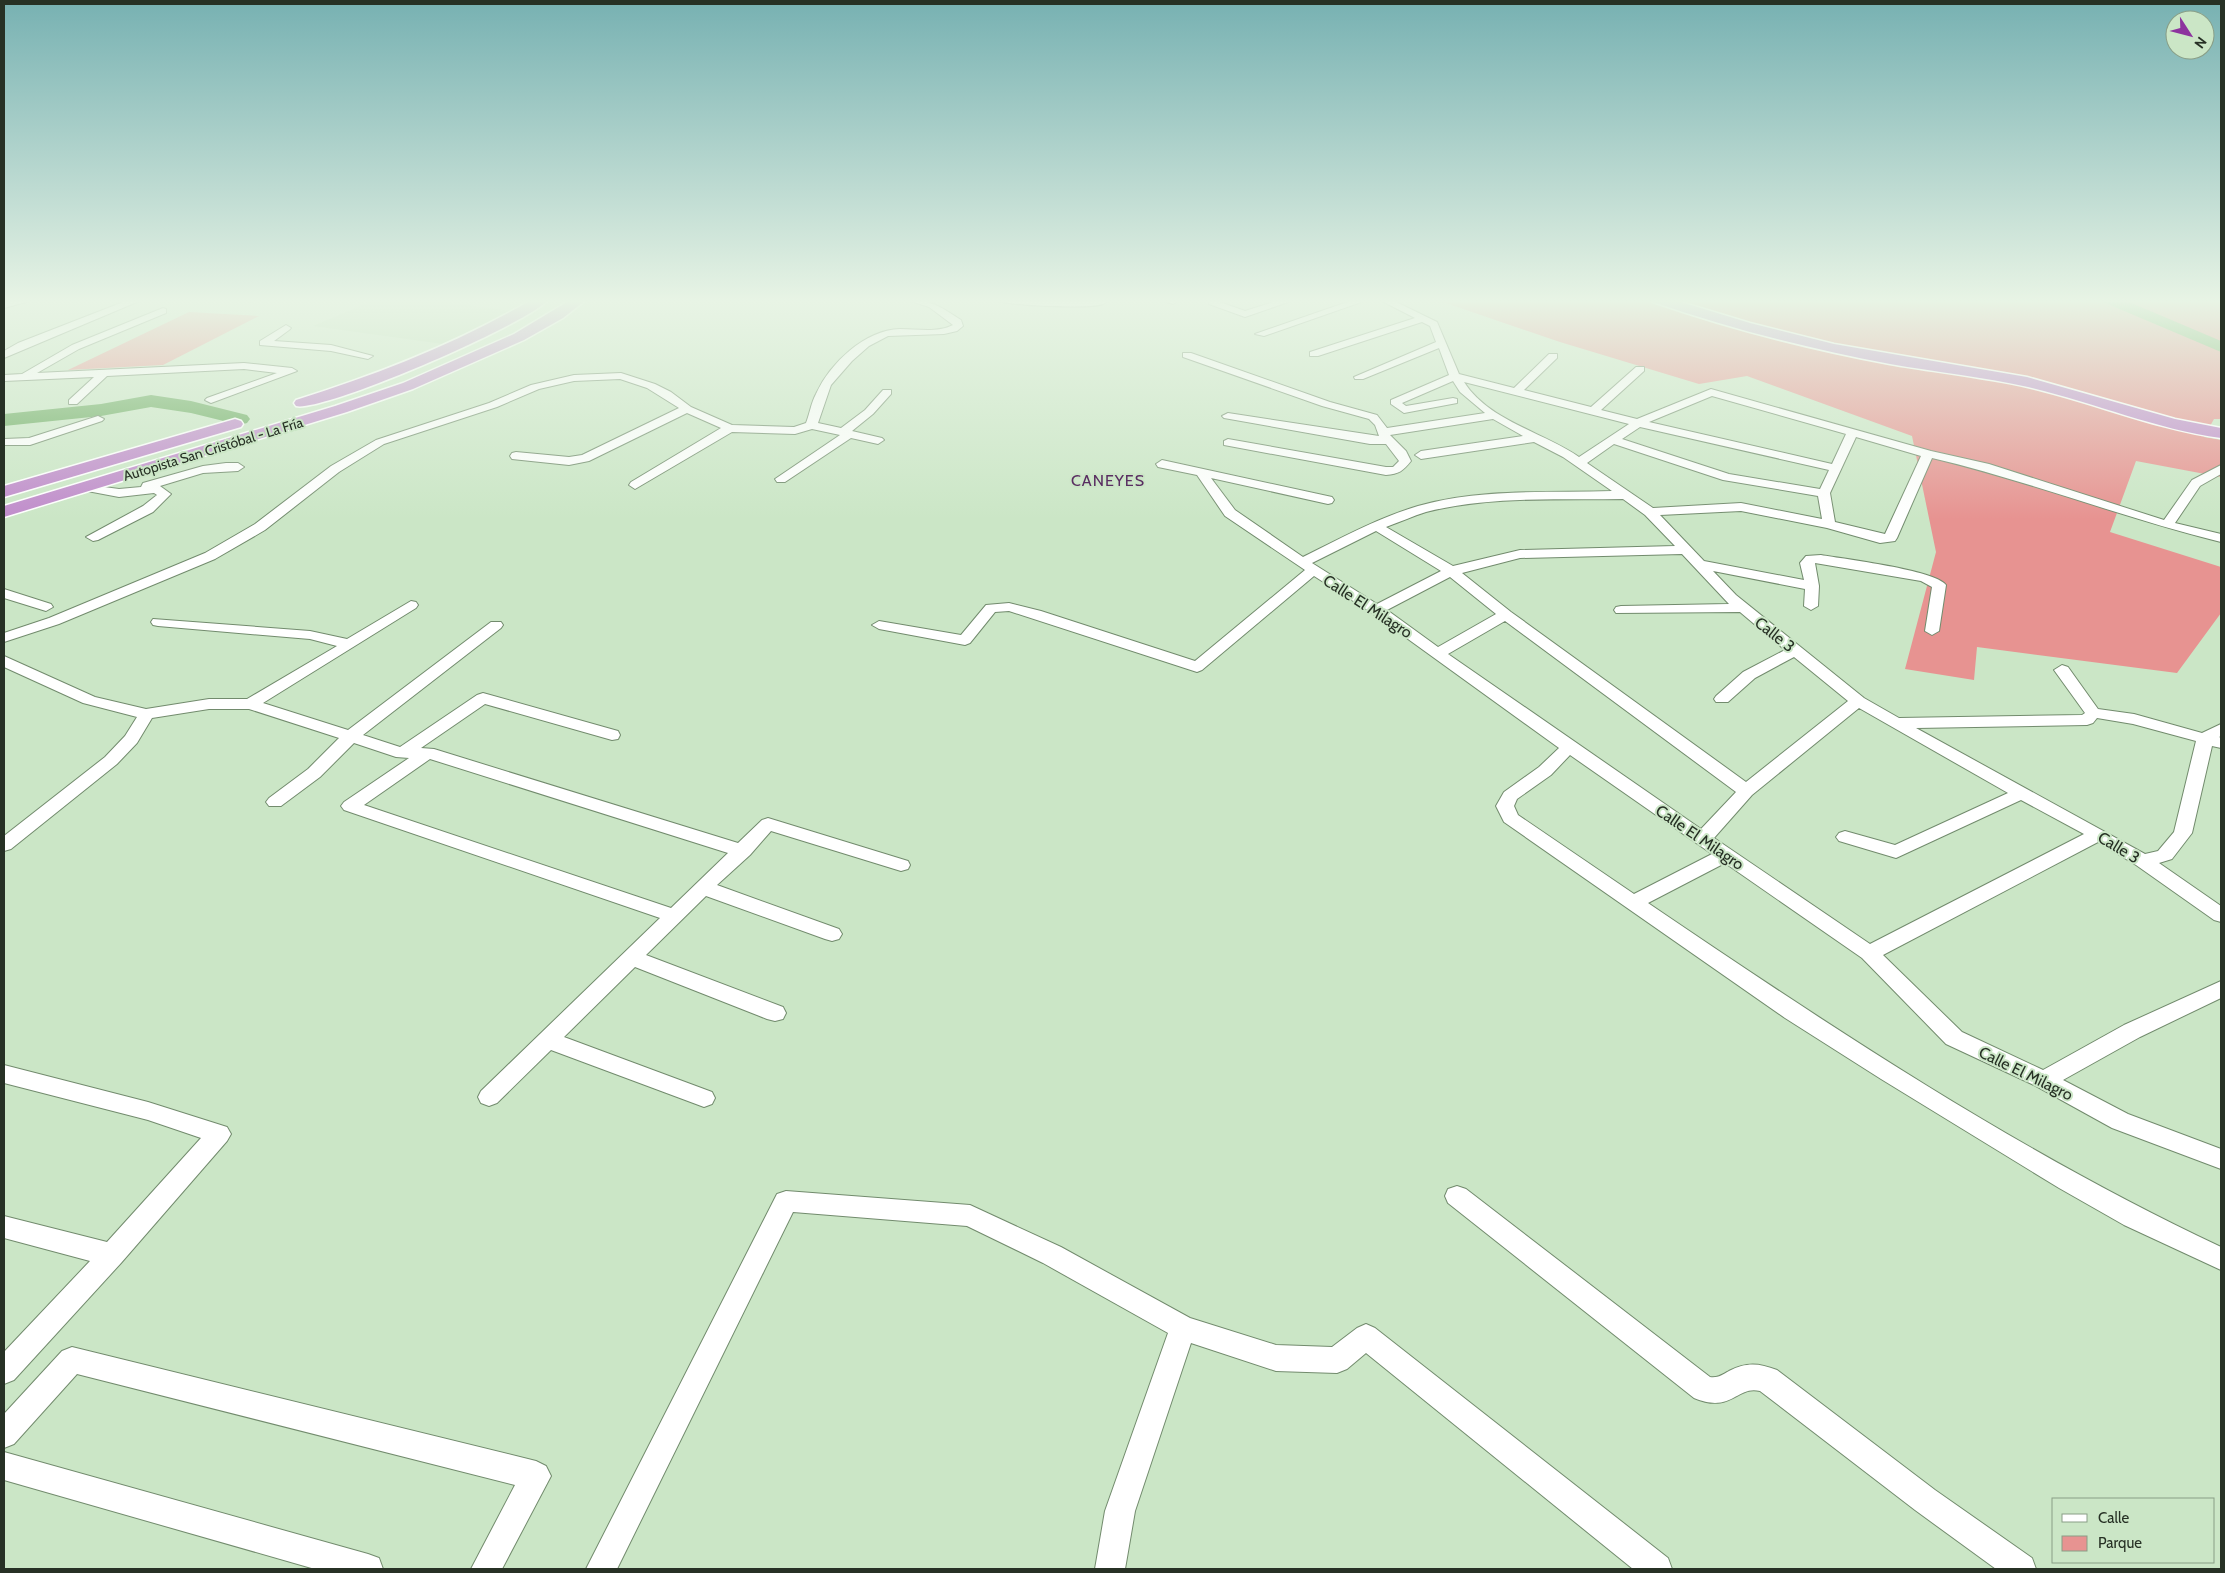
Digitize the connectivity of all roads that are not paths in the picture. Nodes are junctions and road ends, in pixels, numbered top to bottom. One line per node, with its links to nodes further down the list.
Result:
1 (31, 372): 15 (street)
2 (97, 372): 15 (street)
3 (105, 372): 24 (street)
4 (288, 372): 22 (street)
5 (393, 372): 25 (highway, Autopista San Cristóbal - La Fría)
6 (440, 372): 55 (highway, Autopista San Cristóbal - La Fría)
7 (835, 372): 33 (street)
8 (1236, 372): 38 (street)
9 (1368, 372): 16 (street)
10 (1454, 372): 17 (street, Calle 3)
11 (1536, 372): 20 (street)
12 (1636, 372): 27 (street)
13 (1979, 372): 21 (highway)
14 (2015, 372): 21 (highway)
15 (26, 376): 18 (street)
16 (1359, 376)
17 (1455, 376): 20 (street); 23 (street); 28 (street, Calle 3)
18 (4, 378)
19 (887, 392): 36 (street)
20 (1516, 392): 27 (street)
21 (2072, 393): 37 (highway)
22 (211, 400)
23 (1454, 401)
24 (73, 402)
25 (283, 409)
26 (688, 409): 34 (street); 46 (street); 85 (street)
27 (1592, 412): 32 (street)
28 (1495, 415): 38 (street); 39 (street, Calle 3)
29 (1228, 416): 38 (street)
30 (98, 419): 42 (street)
31 (247, 420): 56 (highway, Autopista San Cristóbal - La Fría)
32 (1638, 423): 35 (street); 41 (street); 50 (street)
33 (811, 425): 34 (street); 36 (street)
34 (730, 428): 54 (street)
35 (1853, 432): 45 (street); 50 (street)
36 (846, 433): 40 (street); 53 (street)
37 (2221, 433)
38 (1386, 436): 43 (street)
39 (1535, 438): 44 (street); 47 (street, Calle 3)
40 (878, 440)
41 (1613, 440): 47 (street); 58 (street)
42 (4, 442)
43 (1228, 444)
44 (1421, 454)
45 (1928, 454): 63 (street); 64 (street)
46 (516, 456)
47 (1580, 462): 59 (street, Calle 3)
48 (1162, 464): 52 (street)
49 (238, 467): 57 (street)
50 (1835, 468): 58 (street)
51 (2221, 469): 64 (street)
52 (1202, 474): 60 (street); 70 (street, Calle El Milagro)
53 (781, 479)
54 (635, 485)
55 (86, 487): 57 (street); 61 (highway, Autopista San Cristóbal - La Fría)
56 (4, 492)
57 (120, 492): 66 (street)
58 (1824, 493): 63 (street)
59 (1625, 495): 62 (street, Calle 3); 65 (street)
60 (1328, 500)
61 (4, 512)
62 (1650, 512): 63 (street); 68 (street, Calle 3)
63 (1829, 524)
64 (2167, 524): 67 (street)
65 (1376, 526): 70 (street); 71 (street)
66 (93, 537)
67 (2221, 538)
68 (1685, 550): 69 (street, Calle 3); 71 (street)
69 (1698, 564): 72 (street); 77 (street, Calle 3)
70 (1308, 566): 78 (street, Calle El Milagro); 83 (street)
71 (1451, 571): 78 (street); 80 (street)
72 (1812, 586): 75 (street); 84 (street)
73 (4, 592): 76 (street)
74 (411, 605): 86 (street)
75 (1811, 606)
76 (46, 607)
77 (1743, 608): 79 (street); 87 (street, Calle 3)
78 (1377, 610): 88 (street, Calle El Milagro)
79 (1621, 610)
80 (1506, 615): 88 (street); 104 (street)
81 (158, 622): 86 (street)
82 (496, 625): 99 (street)
83 (879, 625)
84 (1932, 631)
85 (4, 638)
86 (349, 644): 93 (street)
87 (1796, 650): 91 (street); 92 (street, Calle 3)
88 (1438, 653): 101 (street, Calle El Milagro)
89 (4, 661): 95 (street)
90 (2062, 670): 94 (street)
91 (1722, 699)
92 (1858, 701): 96 (street, Calle 3); 104 (street)
93 (250, 704): 95 (street); 99 (street)
94 (2093, 713): 96 (street); 100 (street)
95 (146, 714): 110 (street)
96 (1898, 723): 105 (street, Calle 3)
97 (2221, 729): 100 (street)
98 (612, 735): 102 (street)
99 (350, 737): 102 (street); 106 (street)
100 (2213, 740): 113 (street)
101 (1569, 747): 109 (street, Calle El Milagro); 116 (street)
102 (402, 753): 103 (street)
103 (428, 753): 111 (street); 118 (street)
104 (1746, 791): 109 (street)
105 (2022, 793): 107 (street, Calle 3); 108 (street)
106 (275, 802)
107 (2098, 834): 113 (street, Calle 3); 120 (street)
108 (1845, 837)
109 (1703, 839): 112 (street, Calle El Milagro)
110 (4, 845)
111 (743, 851): 114 (street); 115 (street)
112 (1726, 855): 116 (street); 120 (street, Calle El Milagro)
113 (2143, 861): 117 (street, Calle 3)
114 (901, 865)
115 (704, 888): 118 (street); 119 (street)
116 (1632, 903): 133 (street)
117 (2221, 915)
118 (674, 916): 121 (street)
119 (832, 934)
120 (1869, 954): 126 (street, Calle El Milagro)
121 (632, 958): 123 (street); 124 (street)
122 (2221, 989): 126 (street)
123 (775, 1013)
124 (549, 1040): 127 (street); 128 (street)
125 (4, 1074): 132 (street)
126 (2044, 1080): 129 (street, Calle El Milagro)
127 (490, 1097)
128 (704, 1098)
129 (2221, 1159)
130 (1457, 1196): 143 (street)
131 (4, 1227): 132 (street)
132 (112, 1255): 135 (street)
133 (2221, 1259)
134 (1183, 1328): 140 (street); 141 (street); 142 (street)
135 (4, 1371)
136 (4, 1434): 139 (street)
137 (4, 1466): 138 (street)
138 (368, 1569)
139 (486, 1569)
140 (601, 1569)
141 (1110, 1569)
142 (1657, 1569)
143 (2021, 1569)

